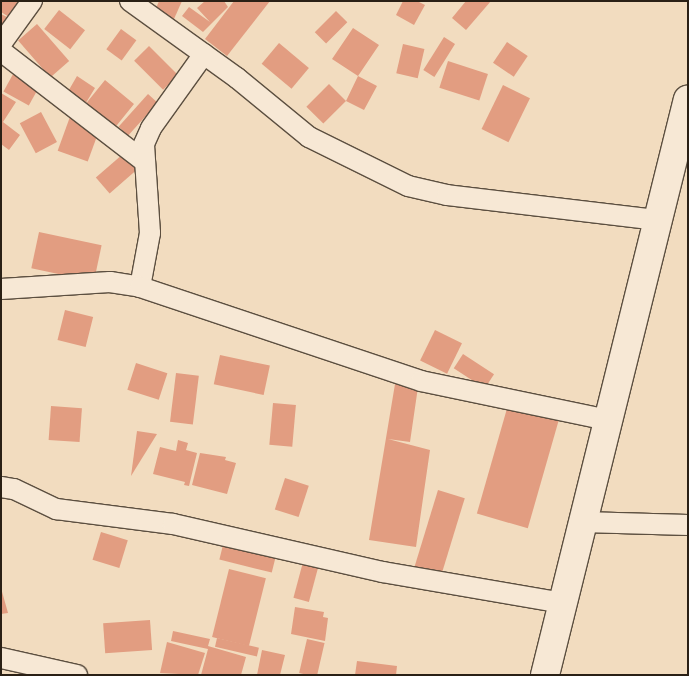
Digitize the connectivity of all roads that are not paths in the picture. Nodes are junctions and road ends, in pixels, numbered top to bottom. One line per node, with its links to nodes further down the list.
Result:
1 (32, 1): 3 (street)
2 (130, 1): 5 (street)
3 (1, 44)
4 (1, 51): 7 (street)
5 (204, 54): 7 (street); 8 (street)
6 (688, 99): 8 (street)
7 (144, 161): 9 (street)
8 (657, 220): 11 (street)
9 (140, 287): 10 (street); 11 (street)
10 (1, 289)
11 (608, 420): 13 (street)
12 (1, 487): 15 (street)
13 (582, 522): 14 (street); 15 (street)
14 (688, 525)
15 (562, 603): 18 (street)
16 (1, 658): 17 (street)
17 (77, 675)
18 (545, 675)

